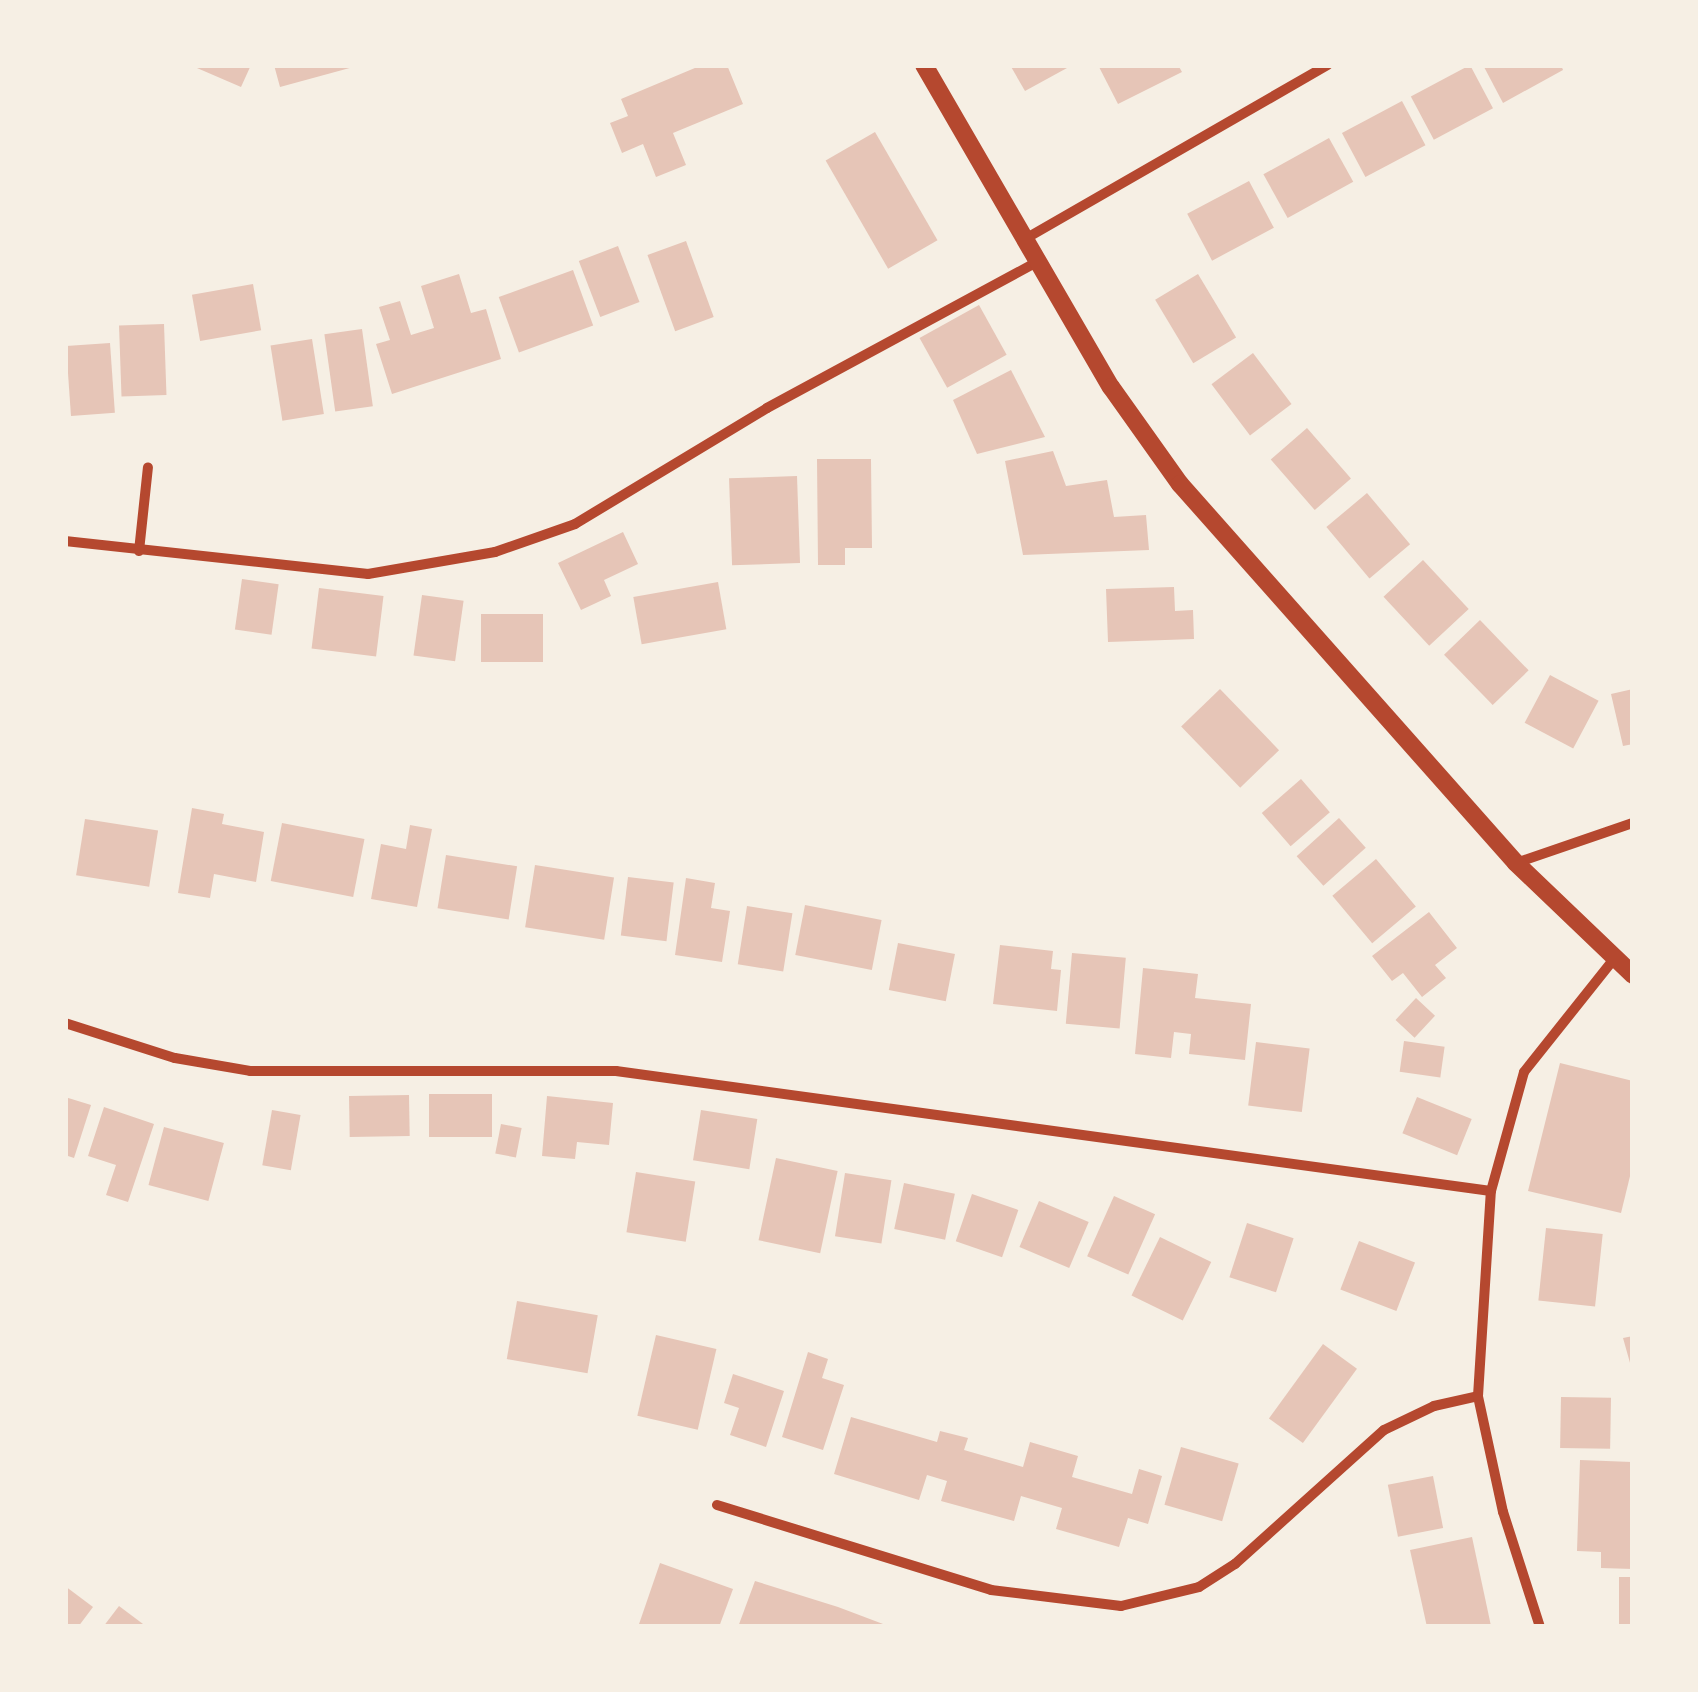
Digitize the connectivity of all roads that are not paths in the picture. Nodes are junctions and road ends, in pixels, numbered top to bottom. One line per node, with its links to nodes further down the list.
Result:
1 (924, 65): 3 (street)
2 (1327, 65): 3 (street)
3 (1022, 240): 4 (street)
4 (1035, 262): 7 (street); 9 (street)
5 (148, 467): 7 (street)
6 (65, 542): 7 (street)
7 (139, 552)
8 (1633, 823): 9 (street)
9 (1516, 863): 10 (street)
10 (1614, 958): 11 (street); 13 (street)
11 (1633, 974)
12 (65, 1023): 13 (street)
13 (1491, 1191): 14 (street)
14 (1478, 1396): 15 (street); 16 (street)
15 (717, 1505)
16 (1540, 1627)

